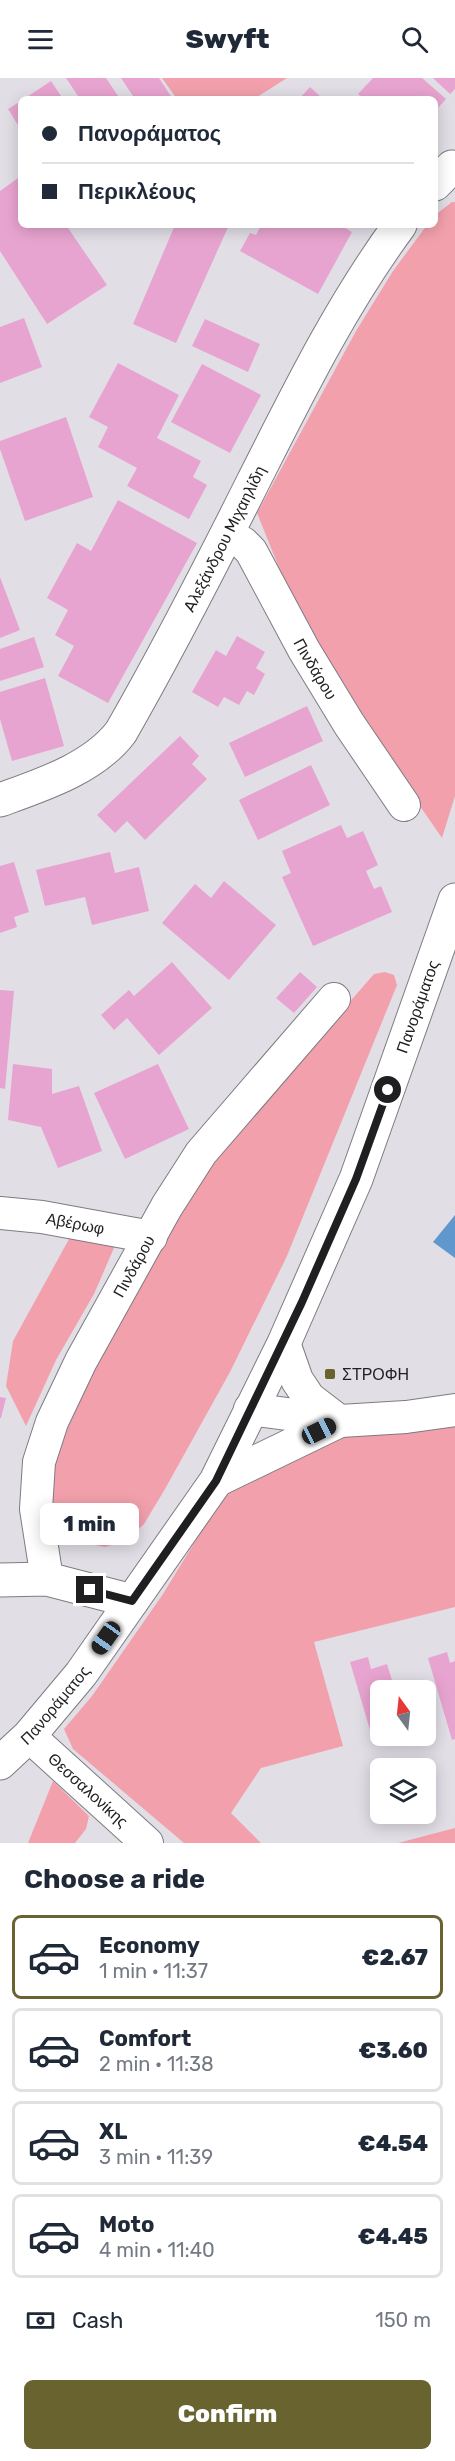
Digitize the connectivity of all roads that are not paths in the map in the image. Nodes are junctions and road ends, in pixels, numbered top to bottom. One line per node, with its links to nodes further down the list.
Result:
1 (398, 228): 2 (main road, Aλεξάνδρου Mιχαηλίδη)
2 (227, 534): 3 (main road, Aλεξάνδρου Mιχαηλίδη); 4 (street, Πινδάρου)
3 (0, 800)
4 (404, 805)
5 (455, 900): 9 (main road, Πανοράματος)
6 (334, 999): 8 (street, Πινδάρου)
7 (0, 1213): 8 (street, Αβέρωφ)
8 (151, 1236): 14 (street, Πινδάρου)
9 (284, 1343): 10 (main road, Πανοράματος); 12 (street)
10 (250, 1409): 12 (street); 13 (main road, Πανοράματος)
11 (455, 1410): 12 (street)
12 (340, 1421): 13 (street)
13 (216, 1481): 16 (main road, Πανοράματος)
14 (47, 1579): 15 (main road); 16 (main road)
15 (0, 1580)
16 (132, 1601): 17 (main road, Πανοράματος)
17 (29, 1736): 18 (main road, Πανοράματος); 19 (street, Θεσσαλονίκης)
18 (0, 1762)
19 (147, 1843)

